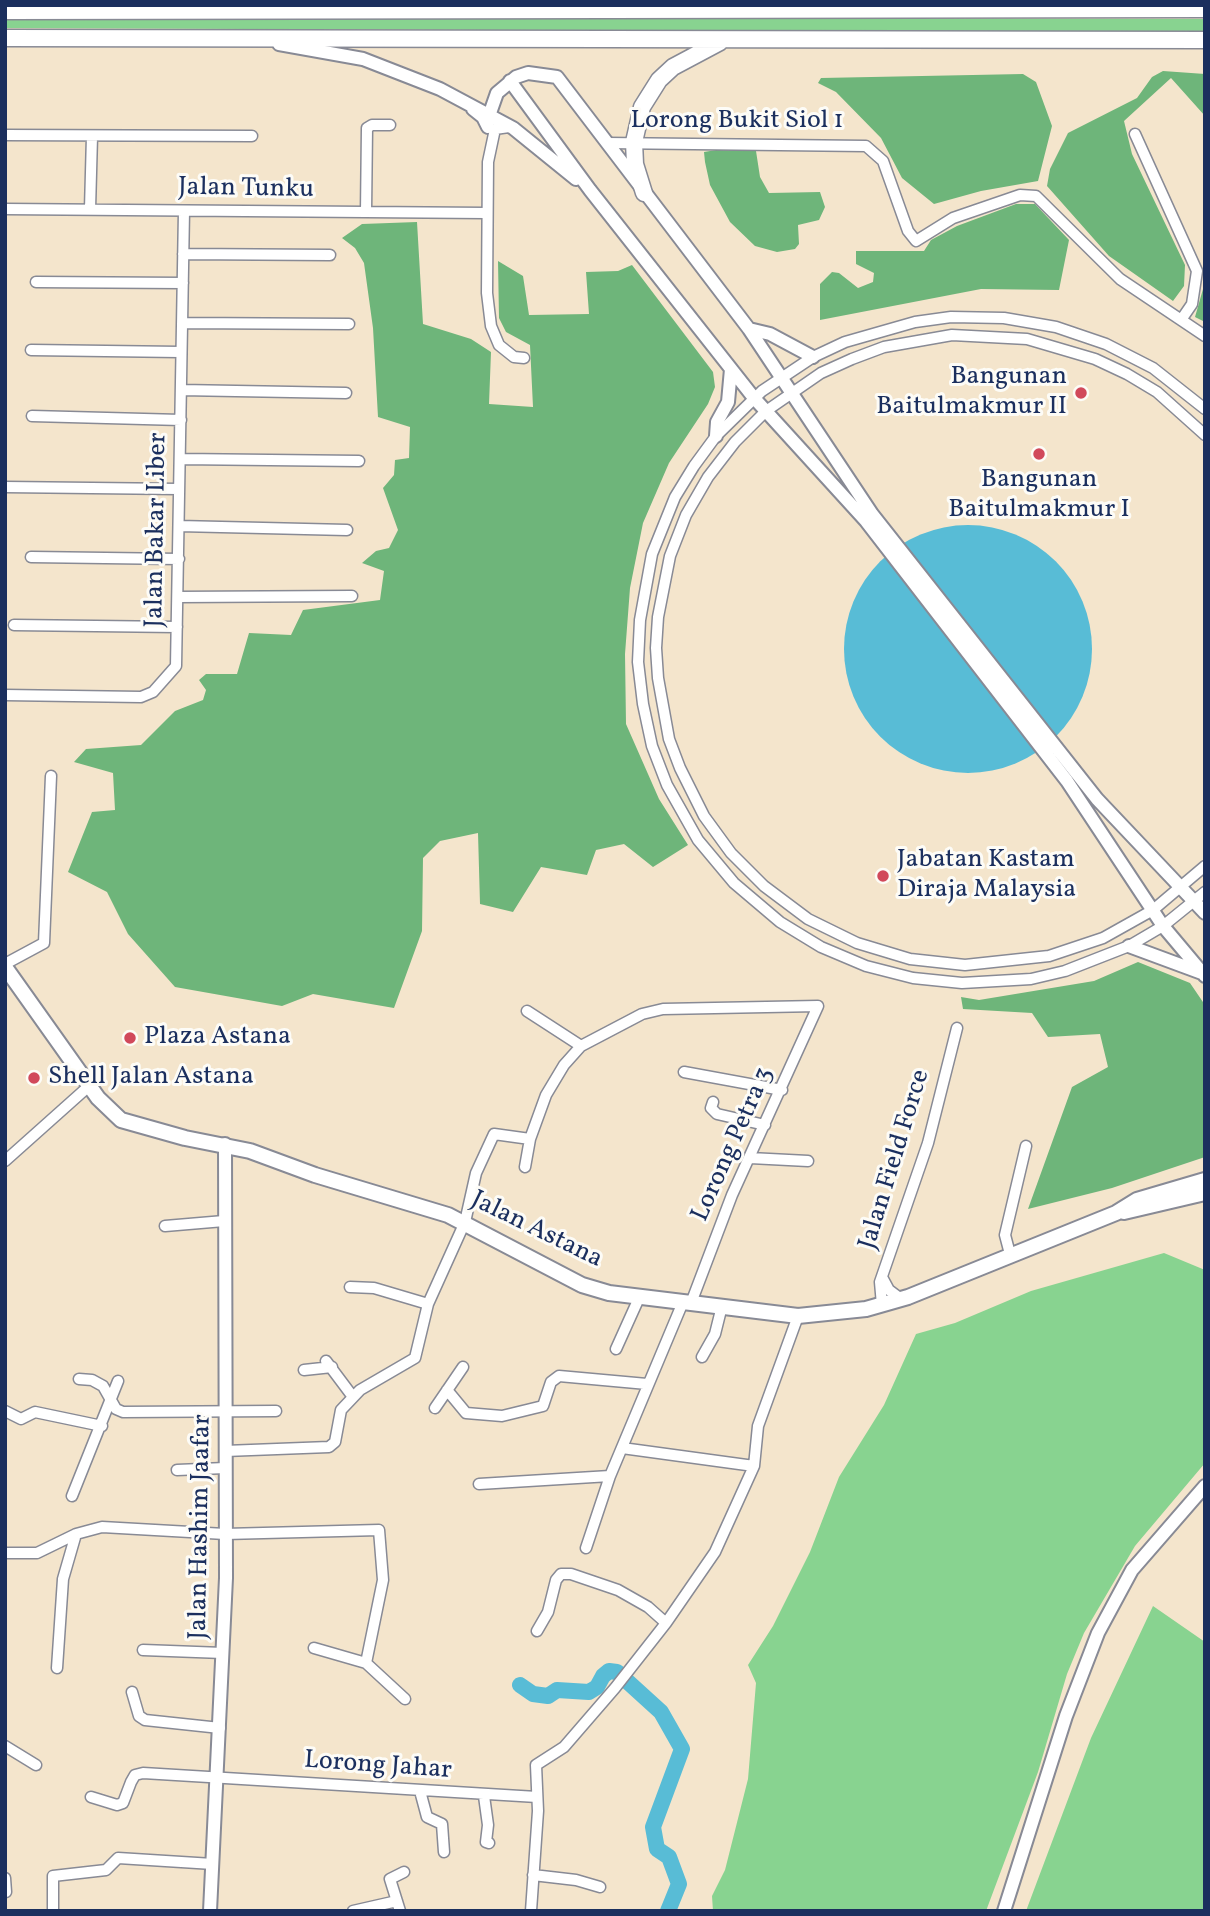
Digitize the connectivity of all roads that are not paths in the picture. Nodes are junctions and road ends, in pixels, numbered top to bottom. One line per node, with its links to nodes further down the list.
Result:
1 (278, 5): 7 (street)
2 (672, 5): 8 (street)
3 (1117, 5): 4 (main road)
4 (1093, 9): 5 (main road); 8 (main road)
5 (1205, 9)
6 (5, 11): 7 (main road)
7 (241, 12): 8 (main road)
8 (727, 12)
9 (5, 38): 11 (main road)
10 (725, 39): 11 (main road); 12 (main road); 23 (main road)
11 (247, 40): 14 (street)
12 (1205, 40)
13 (510, 81): 15 (street); 24 (street); 26 (street)
14 (471, 104): 15 (street); 17 (street)
15 (490, 113): 17 (street); 18 (street)
16 (390, 125): 31 (street)
17 (488, 127): 25 (street)
18 (513, 128): 25 (street); 26 (street)
19 (1135, 134): 37 (street)
20 (5, 135): 21 (street)
21 (92, 136): 22 (street); 29 (street)
22 (252, 136)
23 (634, 142): 24 (street, Lorong Bukit Siol 1); 27 (main road); 37 (street, Lorong Bukit Siol 1)
24 (607, 143): 27 (street)
25 (488, 162): 32 (street)
26 (590, 190): 46 (street)
27 (644, 193): 40 (street)
28 (5, 209): 29 (street, Jalan Tunku)
29 (90, 209): 30 (street, Jalan Tunku)
30 (184, 211): 31 (street, Jalan Tunku); 33 (street, Jalan Bakar Liber)
31 (366, 212): 32 (street, Jalan Tunku)
32 (486, 213): 45 (street)
33 (183, 254): 34 (street); 36 (street, Jalan Bakar Liber)
34 (330, 255)
35 (36, 282): 36 (street)
36 (183, 283): 38 (street, Jalan Bakar Liber)
37 (1181, 320): 41 (street, Lorong Bukit Siol 1)
38 (182, 323): 39 (street); 43 (street, Jalan Bakar Liber)
39 (349, 324)
40 (749, 329): 44 (street); 47 (street)
41 (1205, 336)
42 (31, 350): 43 (street)
43 (180, 352): 48 (street, Jalan Bakar Liber)
44 (813, 357): 47 (street); 52 (street)
45 (524, 358)
46 (731, 369): 51 (street); 57 (street)
47 (781, 377): 49 (street); 51 (street)
48 (181, 390): 50 (street); 55 (street, Jalan Bakar Liber)
49 (791, 392): 53 (street); 56 (street); 62 (street)
50 (346, 393)
51 (754, 398): 53 (street); 57 (street)
52 (1205, 409)
53 (766, 411): 62 (street); 77 (street)
54 (32, 416): 55 (street)
55 (181, 420): 58 (street, Jalan Bakar Liber)
56 (1205, 435)
57 (716, 436): 80 (street)
58 (180, 459): 59 (street); 61 (street, Jalan Bakar Liber)
59 (359, 461)
60 (5, 487): 61 (street)
61 (178, 489): 63 (street, Jalan Bakar Liber)
62 (869, 517): 73 (street)
63 (179, 526): 64 (street); 66 (street, Jalan Bakar Liber)
64 (347, 530)
65 (31, 557): 66 (street)
66 (179, 559): 68 (street, Jalan Bakar Liber)
67 (352, 596): 68 (street)
68 (178, 597): 70 (street, Jalan Bakar Liber)
69 (14, 625): 70 (street)
70 (177, 627): 71 (street, Jalan Bakar Liber)
71 (5, 695)
72 (51, 775): 81 (street)
73 (1072, 777): 75 (street); 77 (street)
74 (1205, 866): 75 (street)
75 (1180, 889): 76 (street); 77 (street)
76 (1200, 897): 78 (street); 79 (street)
77 (1153, 910): 79 (street)
78 (1205, 913)
79 (1163, 926): 80 (street); 82 (street)
80 (1129, 946): 82 (street)
81 (5, 965): 87 (main road)
82 (1204, 975)
83 (527, 1011): 85 (street)
84 (957, 1027): 105 (street, Jalan Field Force)
85 (581, 1046): 88 (street, Lorong Petra 3); 91 (street)
86 (684, 1072): 88 (street)
87 (89, 1086): 93 (main road); 95 (street)
88 (782, 1090): 90 (street, Lorong Petra 3)
89 (713, 1102): 90 (street)
90 (765, 1125): 94 (street, Lorong Petra 3)
91 (530, 1139): 97 (street); 102 (street)
92 (1026, 1146): 104 (street)
93 (225, 1147): 101 (street, Jalan Hashim Jaafar); 102 (main road, Jalan Astana)
94 (750, 1158): 96 (street); 109 (street, Lorong Petra 3)
95 (5, 1161)
96 (808, 1161)
97 (525, 1167)
98 (1205, 1180): 100 (main road, Jalan Astana)
99 (1205, 1193): 100 (main road, Jalan Astana)
100 (1116, 1213): 104 (main road, Jalan Astana)
101 (224, 1221): 103 (street); 127 (street, Jalan Hashim Jaafar)
102 (465, 1222): 107 (main road, Jalan Astana); 110 (street)
103 (165, 1226)
104 (1010, 1254): 108 (main road, Jalan Astana)
105 (882, 1278): 108 (street); 111 (street, Jalan Field Force)
106 (350, 1287): 110 (street)
107 (639, 1298): 109 (main road, Jalan Astana); 114 (street)
108 (901, 1299): 111 (main road, Jalan Astana)
109 (687, 1302): 112 (main road, Jalan Astana); 120 (street, Lorong Petra 3)
110 (428, 1304): 122 (street)
111 (882, 1305): 113 (main road, Jalan Astana)
112 (722, 1306): 113 (main road, Jalan Astana); 115 (street)
113 (798, 1315): 131 (street)
114 (616, 1349)
115 (702, 1357)
116 (463, 1367): 121 (street)
117 (304, 1370): 122 (street)
118 (79, 1379): 123 (street)
119 (118, 1381): 123 (street)
120 (648, 1384): 121 (street); 129 (street, Lorong Petra 3)
121 (447, 1390): 124 (street)
122 (354, 1397): 130 (street)
123 (111, 1402): 127 (street); 128 (street)
124 (435, 1408)
125 (5, 1411): 128 (street)
126 (276, 1411): 127 (street)
127 (226, 1412): 130 (street, Jalan Hashim Jaafar)
128 (102, 1426): 137 (street)
129 (622, 1448): 131 (street); 134 (street, Lorong Petra 3)
130 (225, 1451): 132 (street, Jalan Hashim Jaafar)
131 (754, 1466): 142 (street)
132 (225, 1468): 133 (street); 139 (street, Jalan Hashim Jaafar)
133 (177, 1470)
134 (610, 1476): 135 (street); 140 (street, Lorong Petra 3)
135 (479, 1484)
136 (1205, 1486): 172 (street)
137 (72, 1496)
138 (76, 1534): 139 (street); 141 (street); 148 (street)
139 (225, 1534): 146 (street, Jalan Hashim Jaafar); 147 (street)
140 (586, 1548)
141 (5, 1553)
142 (666, 1623): 143 (street); 158 (street)
143 (537, 1631)
144 (314, 1648): 147 (street)
145 (143, 1650): 146 (street)
146 (223, 1653): 151 (street, Jalan Hashim Jaafar)
147 (366, 1663): 150 (street)
148 (57, 1668)
149 (132, 1692): 151 (street)
150 (405, 1699)
151 (220, 1728): 154 (street, Jalan Hashim Jaafar)
152 (5, 1746): 153 (street)
153 (36, 1765)
154 (217, 1778): 155 (street, Lorong Jahar); 157 (street, Lorong Jahar); 161 (street, Jalan Hashim Jaafar)
155 (420, 1791): 156 (street, Lorong Jahar); 160 (street)
156 (484, 1796): 158 (street, Lorong Jahar); 159 (street)
157 (91, 1797)
158 (537, 1797): 163 (street)
159 (489, 1843)
160 (444, 1852)
161 (212, 1864): 168 (street); 169 (street, Jalan Hashim Jaafar)
162 (404, 1872): 167 (street)
163 (533, 1875): 165 (street); 171 (street)
164 (5, 1878): 166 (street)
165 (600, 1887)
166 (6, 1892)
167 (399, 1906): 170 (street)
168 (53, 1911)
169 (210, 1911)
170 (353, 1911)
171 (531, 1911)
172 (1003, 1911)

